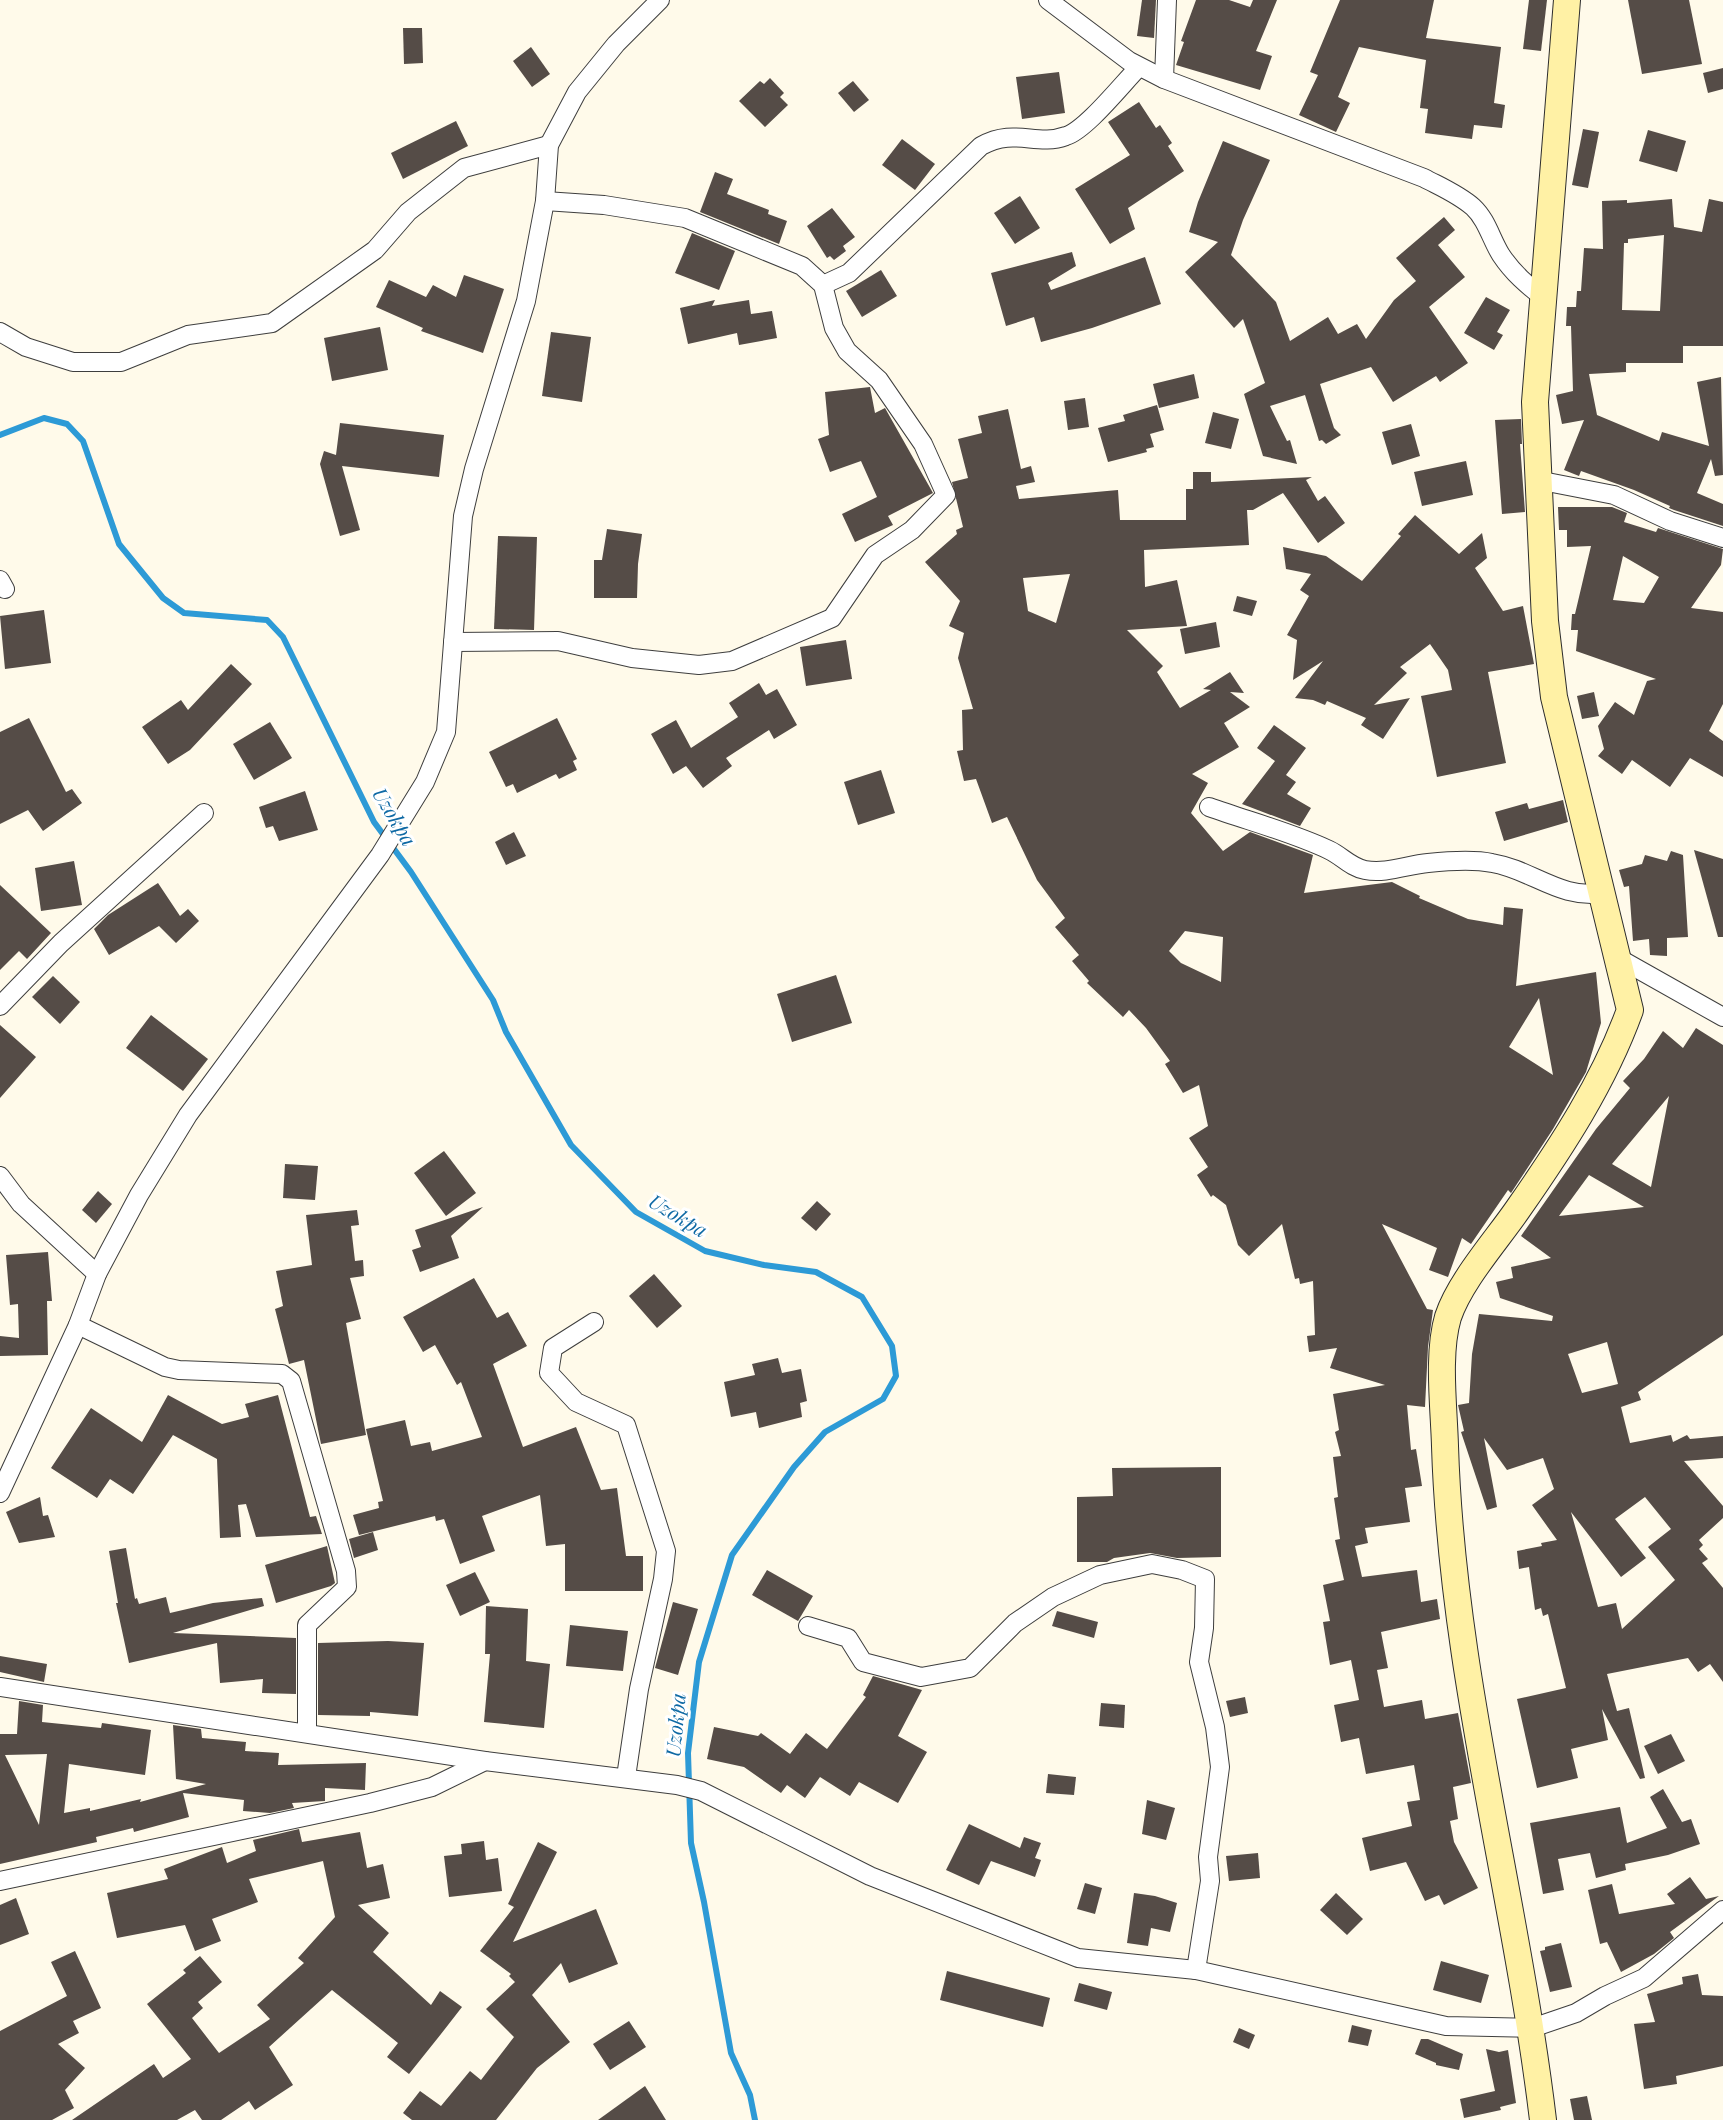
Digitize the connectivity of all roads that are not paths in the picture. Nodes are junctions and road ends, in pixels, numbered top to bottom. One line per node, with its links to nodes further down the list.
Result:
1 (660, 0): 7 (street)
2 (1048, 0): 5 (street)
3 (1167, 0): 6 (street)
4 (1567, 0): 10 (main road)
5 (1139, 67): 6 (street); 9 (street)
6 (1164, 79): 10 (street)
7 (549, 145): 8 (street); 11 (street)
8 (545, 201): 9 (street); 14 (street)
9 (823, 285): 14 (street)
10 (1544, 298): 12 (main road)
11 (0, 332)
12 (1538, 480): 13 (street); 17 (main road)
13 (1723, 538)
14 (453, 642): 22 (street)
15 (1209, 807): 17 (street)
16 (204, 813): 19 (street)
17 (1604, 893): 18 (main road)
18 (1620, 958): 20 (street); 34 (main road)
19 (0, 1006)
20 (1723, 1017)
21 (0, 1176): 22 (street)
22 (97, 1274): 24 (street)
23 (594, 1322): 30 (street)
24 (78, 1325): 25 (street); 28 (street)
25 (0, 1493)
26 (808, 1626): 33 (street)
27 (0, 1687): 28 (street)
28 (307, 1732): 29 (street)
29 (485, 1761): 30 (street); 31 (street)
30 (626, 1777): 33 (street)
31 (0, 1881)
32 (1723, 1910): 34 (street)
33 (1196, 1970): 34 (street)
34 (1532, 2028): 35 (main road)
35 (1543, 2120)

